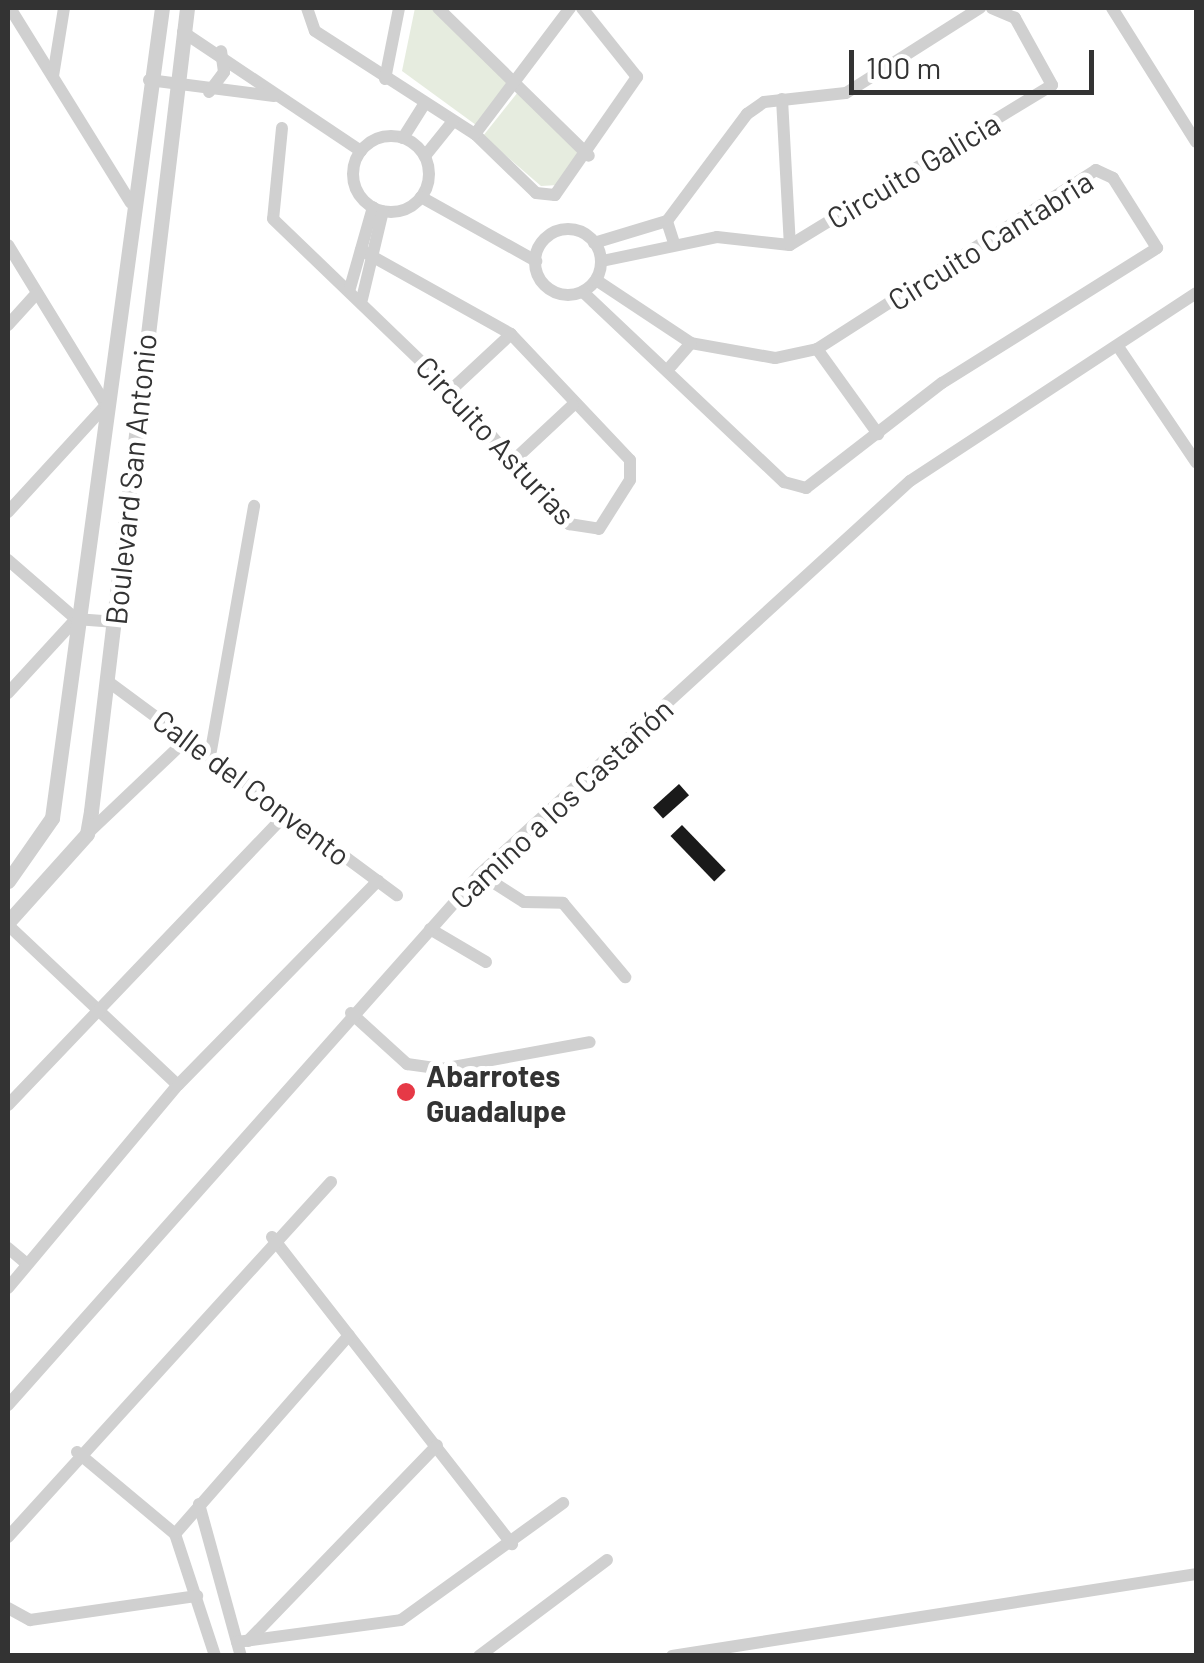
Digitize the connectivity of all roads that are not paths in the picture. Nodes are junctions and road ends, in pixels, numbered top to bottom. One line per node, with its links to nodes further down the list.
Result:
1 (10, 8): 15 (street)
2 (64, 8): 15 (street)
3 (162, 8): 17 (street, Boulevard San Antonio)
4 (187, 8): 13 (street, Boulevard San Antonio)
5 (307, 8): 16 (street)
6 (399, 8): 16 (street)
7 (438, 8): 18 (street)
8 (570, 8): 18 (street)
9 (582, 8): 31 (street)
10 (980, 8): 22 (street)
11 (992, 8): 39 (street, Circuito Galicia)
12 (1112, 8): 28 (street)
13 (183, 32): 14 (street); 19 (street, Boulevard San Antonio)
14 (220, 51): 20 (street); 21 (street)
15 (52, 76): 33 (street)
16 (386, 79): 23 (street)
17 (149, 80): 19 (street); 33 (street, Boulevard San Antonio)
18 (515, 83): 26 (street); 31 (street)
19 (176, 87): 20 (street); 65 (street, Boulevard San Antonio)
20 (209, 92): 21 (street)
21 (274, 96): 29 (street)
22 (782, 100): 35 (street); 39 (street, Circuito Galicia)
23 (425, 103): 24 (street); 27 (street)
24 (453, 120): 26 (street); 30 (street)
25 (282, 128): 44 (street, Circuito Asturias)
26 (475, 134): 31 (street)
27 (403, 138): 29 (street); 30 (street)
28 (1196, 142)
29 (360, 151): 34 (street)
30 (424, 156): 32 (street)
31 (589, 156)
32 (421, 197): 34 (street); 41 (street)
33 (131, 202): 56 (street, Boulevard San Antonio)
34 (378, 209): 40 (street)
35 (667, 221): 36 (street); 37 (street)
36 (594, 243): 41 (street); 42 (street)
37 (674, 243): 39 (street); 42 (street)
38 (8, 245): 46 (street)
39 (790, 245)
40 (368, 251): 44 (street); 48 (street); 50 (street, Circuito Asturias)
41 (536, 261): 45 (street)
42 (602, 261): 43 (street)
43 (596, 280): 45 (street); 51 (street, Circuito Cantabria)
44 (350, 288): 48 (street, Circuito Asturias)
45 (584, 292): 54 (street, Circuito Cantabria)
46 (37, 293): 49 (street); 56 (street)
47 (1196, 293): 52 (street, Camino a los Castañón)
48 (362, 299): 55 (street, Circuito Asturias)
49 (8, 325)
50 (511, 334): 55 (street); 57 (street, Circuito Asturias)
51 (691, 343): 53 (street, Circuito Cantabria); 54 (street)
52 (1119, 348): 60 (street); 72 (street, Camino a los Castañón)
53 (817, 349): 58 (street); 58 (street, Circuito Cantabria)
54 (672, 366): 58 (street, Circuito Cantabria)
55 (451, 390): 59 (street, Circuito Asturias)
56 (106, 405): 62 (street); 64 (street, Boulevard San Antonio)
57 (573, 405): 59 (street); 59 (street, Circuito Asturias)
58 (878, 434)
59 (514, 460)
60 (1196, 462)
61 (254, 506): 69 (street)
62 (8, 512)
63 (8, 560): 64 (street)
64 (76, 620): 65 (street); 67 (street); 73 (street, Boulevard San Antonio)
65 (116, 622): 66 (street, Boulevard San Antonio)
66 (106, 680): 68 (street, Calle del Convento); 71 (street, Boulevard San Antonio)
67 (8, 693)
68 (188, 739): 69 (street, Calle del Convento); 71 (street)
69 (210, 756): 70 (street, Calle del Convento)
70 (287, 813): 74 (street, Calle del Convento); 80 (street)
71 (87, 834): 76 (street)
72 (480, 874): 77 (street, Camino a los Castañón); 79 (street)
73 (8, 880)
74 (378, 881): 75 (street, Calle del Convento); 83 (street)
75 (397, 896)
76 (8, 923): 80 (street)
77 (430, 929): 78 (street); 81 (street, Camino a los Castañón)
78 (486, 962)
79 (625, 977)
80 (97, 1008): 83 (street); 84 (street)
81 (351, 1013): 82 (street); 91 (street, Camino a los Castañón)
82 (590, 1042)
83 (178, 1085): 88 (street)
84 (8, 1104)
85 (331, 1182): 86 (street)
86 (272, 1237): 90 (street); 93 (street)
87 (8, 1248): 88 (street)
88 (27, 1264): 89 (street)
89 (8, 1288)
90 (350, 1335): 92 (street); 95 (street)
91 (8, 1406)
92 (437, 1446): 98 (street); 103 (street)
93 (77, 1452): 96 (street); 97 (street)
94 (562, 1503): 98 (street)
95 (199, 1504): 96 (street); 103 (street)
96 (175, 1534): 101 (street)
97 (8, 1537)
98 (512, 1544): 103 (street)
99 (607, 1560): 105 (street)
100 (1196, 1574): 106 (street)
101 (197, 1596): 102 (street); 104 (street)
102 (8, 1608)
103 (242, 1646)
104 (215, 1656)
105 (479, 1656)
106 (672, 1656)

